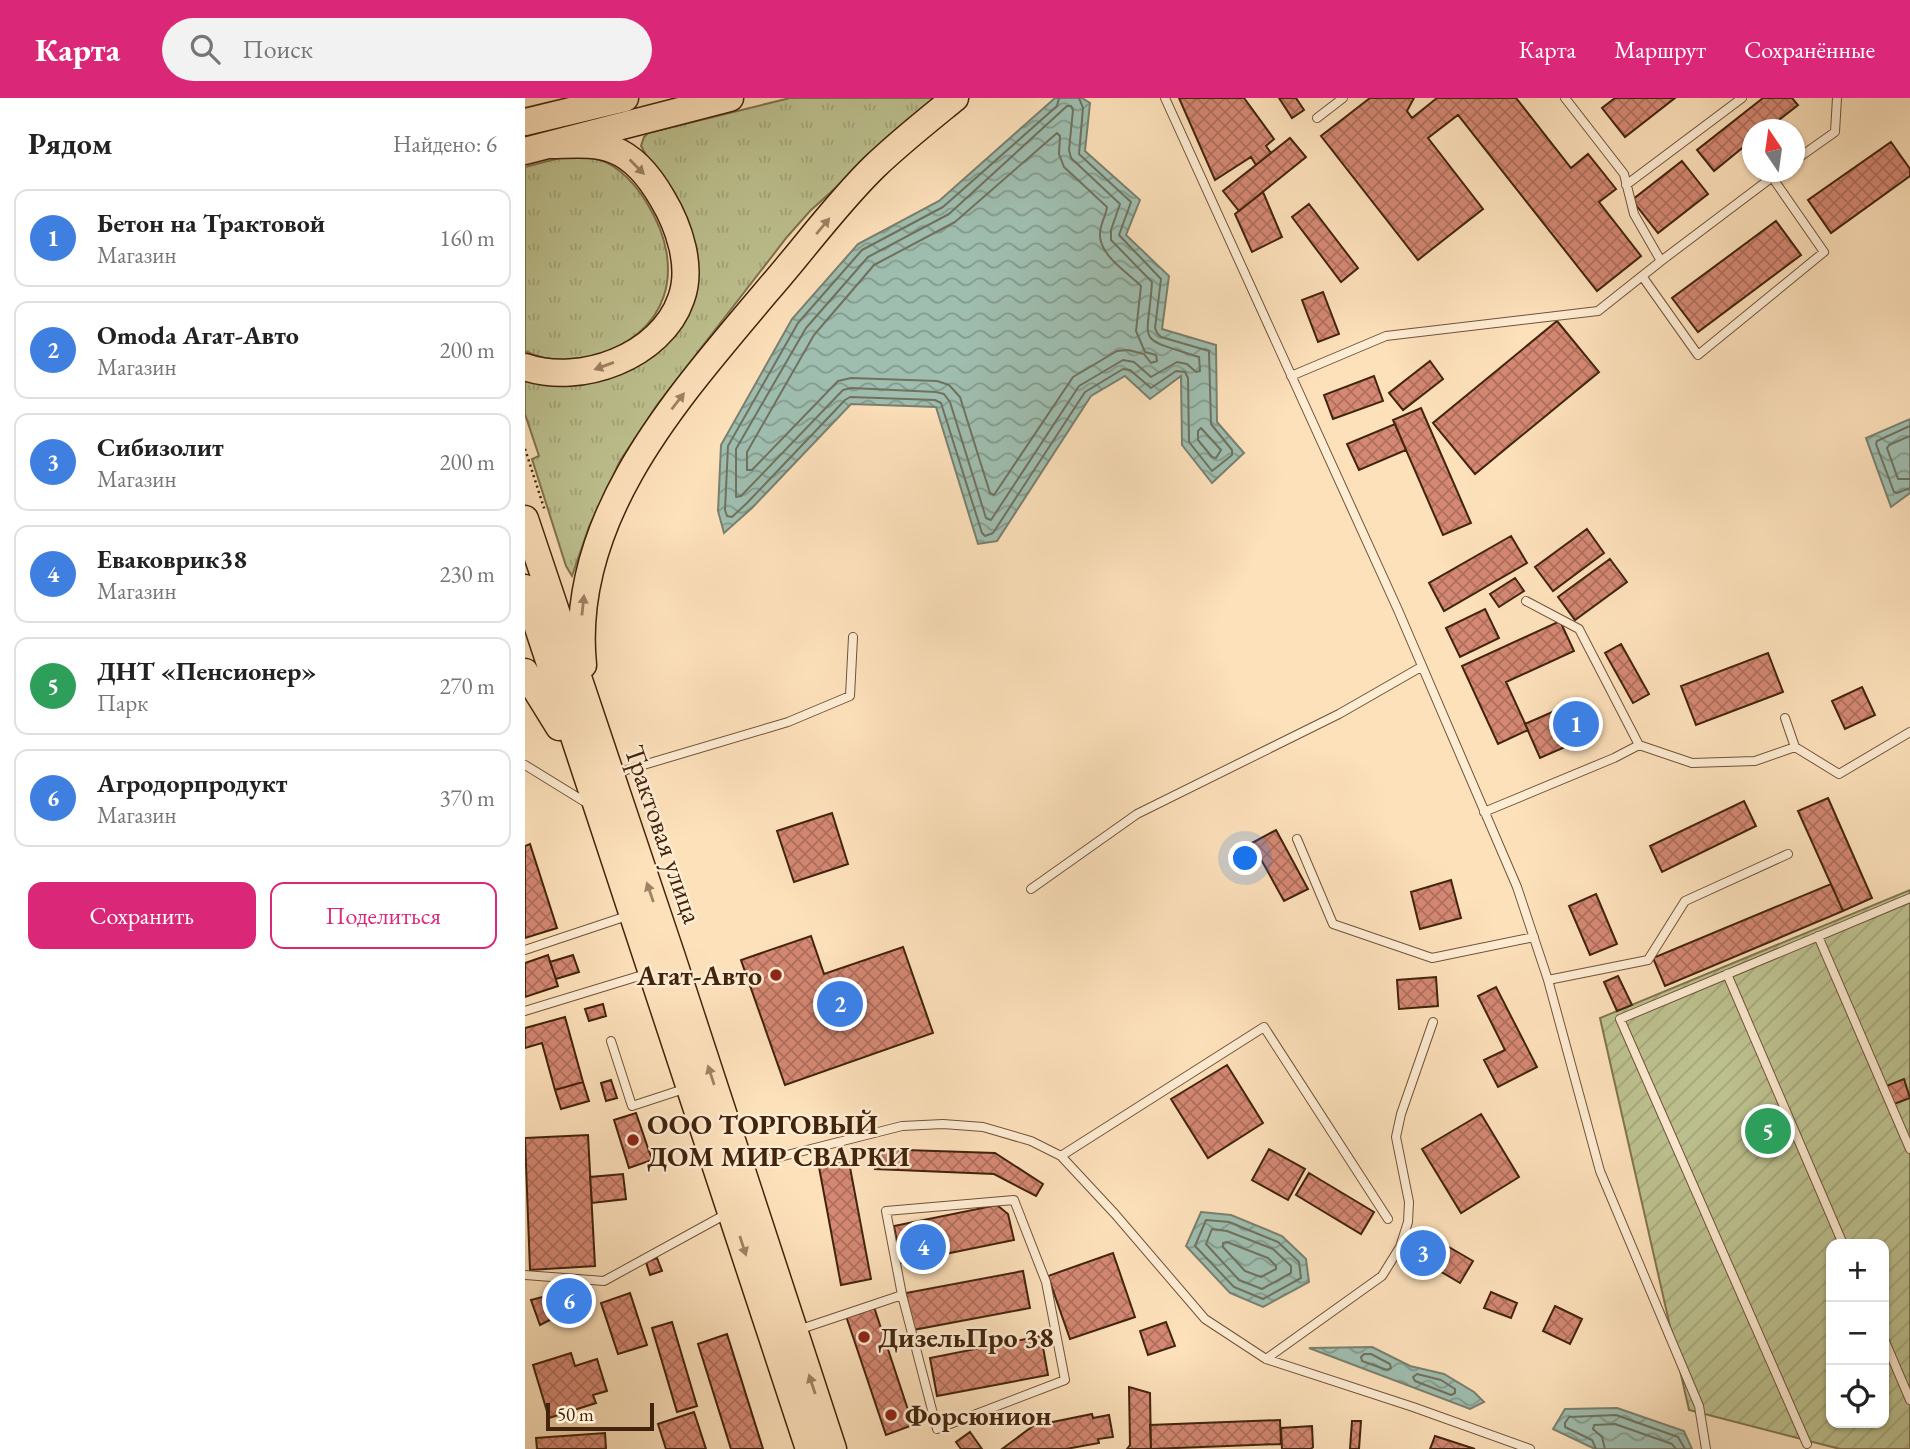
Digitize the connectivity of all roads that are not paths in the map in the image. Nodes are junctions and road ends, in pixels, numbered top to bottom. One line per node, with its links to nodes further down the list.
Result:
1 (544, 98): 10 (main road)
2 (625, 98): 12 (main road)
3 (730, 98): 13 (main road)
4 (955, 98): 30 (main road, one-way to 4)
5 (1165, 98): 22 (lane)
6 (1343, 98): 11 (lane)
7 (1565, 98): 18 (lane)
8 (1742, 98): 18 (lane)
9 (1837, 98): 15 (lane)
10 (525, 109)
11 (1317, 118)
12 (525, 122)
13 (551, 145): 14 (main road); 21 (main road, one-way to 21)
14 (525, 151)
15 (1805, 152)
16 (1765, 182): 19 (lane)
17 (1781, 182): 20 (lane)
18 (1626, 185): 19 (lane)
19 (1661, 261): 20 (lane)
20 (1642, 276): 22 (lane)
21 (525, 367)
22 (1291, 376): 27 (lane)
23 (525, 519): 30 (main road, Трактовая улица)
24 (525, 588): 35 (main road, Трактовая улица)
25 (1526, 601): 32 (lane)
26 (853, 637): 35 (lane)
27 (1421, 667): 36 (lane); 39 (lane)
28 (525, 671): 35 (main road)
29 (1785, 718): 33 (lane)
30 (593, 722): 35 (main road, Трактовая улица)
31 (1910, 732): 33 (lane)
32 (1639, 745): 33 (lane); 36 (lane)
33 (1794, 747)
34 (525, 765): 35 (lane)
35 (600, 790): 41 (main road, Трактовая улица); 54 (main road, Трактовая улица, one-way to 35)
36 (1483, 812): 43 (lane)
37 (1297, 839): 43 (lane)
38 (1787, 854): 47 (lane)
39 (1031, 889)
40 (1910, 898): 42 (lane)
41 (633, 914): 44 (lane); 45 (main road, Трактовая улица)
42 (1818, 936): 46 (lane); 52 (lane)
43 (1534, 937): 47 (lane)
44 (525, 950)
45 (652, 972): 48 (lane); 51 (main road, Трактовая улица)
46 (1727, 974): 57 (lane); 64 (lane)
47 (1548, 980): 68 (lane)
48 (525, 1011)
49 (1433, 1023): 62 (lane)
50 (611, 1041): 51 (lane)
51 (691, 1087): 55 (main road, Трактовая улица)
52 (1910, 1149)
53 (1061, 1156): 54 (lane); 56 (lane); 62 (lane)
54 (741, 1166): 60 (main road, Трактовая улица)
55 (732, 1211): 58 (lane); 65 (main road, Трактовая улица, one-way to 65)
56 (1388, 1219)
57 (1841, 1239)
58 (525, 1275)
59 (902, 1295): 59 (lane); 60 (lane)
60 (795, 1331): 66 (main road, Трактовая улица, one-way to 60)
61 (1889, 1351): 63 (lane)
62 (1266, 1359): 67 (lane)
63 (1910, 1400)
64 (1807, 1444)
65 (809, 1449)
66 (833, 1449)
67 (1530, 1449)
68 (1706, 1449)

